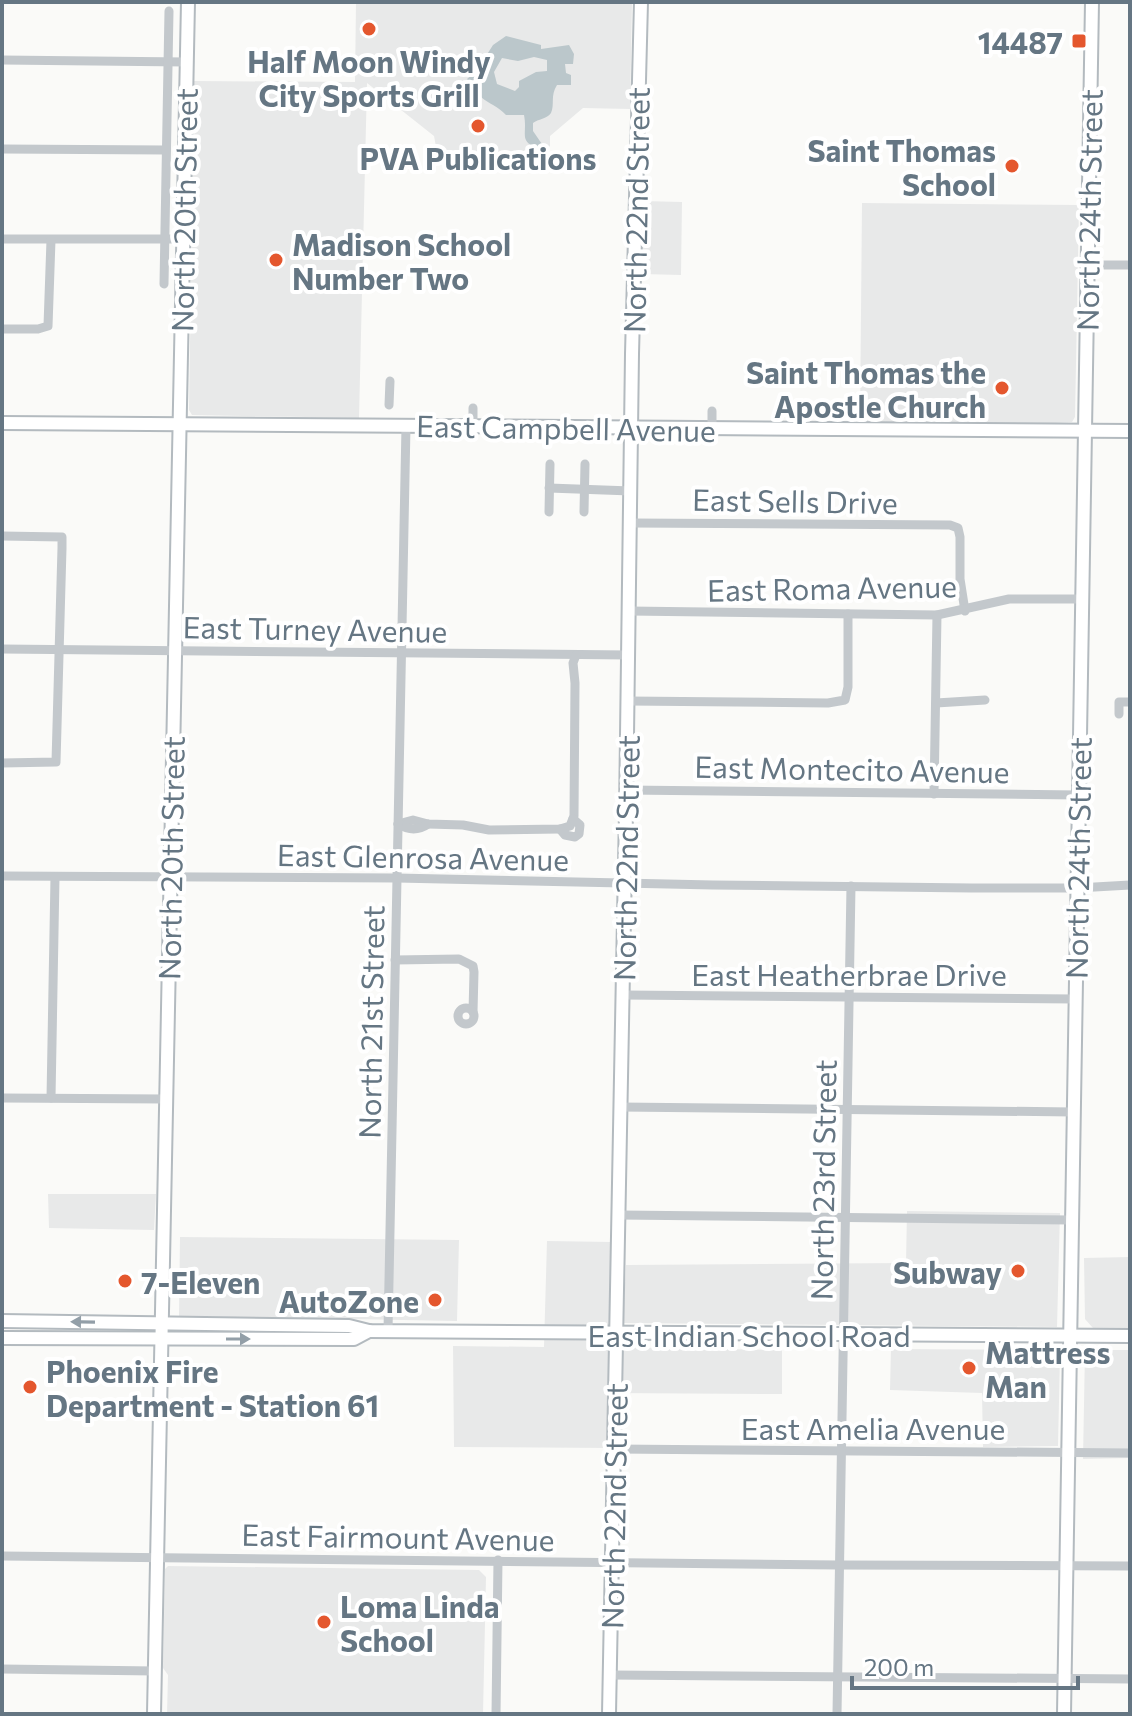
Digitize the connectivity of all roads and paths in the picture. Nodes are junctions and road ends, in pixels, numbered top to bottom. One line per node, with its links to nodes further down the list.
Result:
1 (188, 2): 7 (street, North 20th Street)
2 (641, 2): 26 (street, North 22nd Street)
3 (1092, 2): 14 (street, North 24th Street)
4 (169, 11): 6 (street, North 20th Street)
5 (2, 60): 6 (street)
6 (169, 62): 7 (street); 9 (street, North 20th Street)
7 (186, 62): 12 (street, North 20th Street)
8 (2, 149): 9 (street)
9 (166, 150): 11 (street, North 20th Street)
10 (2, 239): 13 (street)
11 (164, 239): 12 (street); 13 (street); 16 (street, North 20th Street)
12 (182, 239): 23 (street, North 20th Street)
13 (51, 240): 17 (street)
14 (1087, 265): 15 (street); 29 (street, North 24th Street)
15 (1130, 265)
16 (164, 284)
17 (2, 329)
18 (390, 381): 19 (street)
19 (389, 405)
20 (473, 408): 25 (street)
21 (712, 411): 27 (street)
22 (2, 423): 23 (street, East Campbell Avenue)
23 (178, 424): 24 (street, East Campbell Avenue); 46 (street, North 20th Street)
24 (406, 426): 25 (street, East Campbell Avenue); 47 (street, North 21st Street)
25 (473, 427): 26 (street, East Campbell Avenue)
26 (632, 428): 27 (street, East Campbell Avenue); 34 (street, North 22nd Street)
27 (712, 429): 29 (street, East Campbell Avenue)
28 (1130, 431): 29 (street, East Campbell Avenue)
29 (1084, 432): 39 (street, North 24th Street)
30 (550, 464): 32 (street)
31 (585, 464): 33 (street)
32 (549, 488): 33 (street); 35 (street)
33 (584, 489): 34 (street); 36 (street)
34 (631, 491): 37 (street, North 22nd Street)
35 (549, 512)
36 (584, 512)
37 (631, 523): 40 (street, North 22nd Street); 41 (street, East Sells Drive)
38 (2, 536): 45 (street)
39 (1081, 599): 41 (street, East Roma Avenue); 58 (street, North 24th Street)
40 (629, 611): 42 (street, East Roma Avenue); 49 (street, North 22nd Street)
41 (965, 611): 43 (street, East Roma Avenue)
42 (848, 614): 43 (street, East Roma Avenue); 51 (street)
43 (937, 615): 53 (street)
44 (2, 649): 45 (street, East Turney Avenue)
45 (60, 650): 46 (street, East Turney Avenue); 55 (street)
46 (174, 651): 47 (street, East Turney Avenue); 62 (street, North 20th Street)
47 (400, 653): 48 (street, East Turney Avenue); 59 (street, North 21st Street)
48 (576, 655): 49 (street, East Turney Avenue); 59 (street)
49 (628, 655): 51 (street, North 22nd Street)
50 (985, 700): 53 (street)
51 (628, 701): 56 (street, North 22nd Street)
52 (1130, 702): 54 (street)
53 (936, 703): 57 (street)
54 (1119, 714)
55 (2, 763)
56 (626, 790): 57 (street, East Montecito Avenue); 64 (street, North 22nd Street)
57 (934, 794): 58 (street, East Montecito Avenue)
58 (1078, 795): 67 (street, North 24th Street)
59 (398, 824): 63 (street, North 21st Street)
60 (2, 876): 61 (street, East Glenrosa Avenue)
61 (55, 877): 62 (street, East Glenrosa Avenue); 74 (street)
62 (169, 877): 63 (street, East Glenrosa Avenue); 75 (street, North 20th Street)
63 (397, 878): 64 (street, East Glenrosa Avenue); 68 (street, North 21st Street)
64 (625, 882): 66 (street, East Glenrosa Avenue); 69 (street, North 22nd Street)
65 (1130, 885): 67 (street, East Glenrosa Avenue)
66 (851, 886): 67 (street, East Glenrosa Avenue); 70 (street, North 23rd Street)
67 (1077, 888): 71 (street, North 24th Street)
68 (395, 960): 72 (street); 85 (street, North 21st Street)
69 (623, 995): 70 (street, East Heatherbrae Drive); 76 (street, North 22nd Street)
70 (849, 996): 71 (street, East Heatherbrae Drive); 77 (street, North 23rd Street)
71 (1075, 999): 78 (street, North 24th Street)
72 (473, 1012)
73 (2, 1098): 74 (street)
74 (51, 1098): 75 (street)
75 (165, 1099): 83 (street, North 20th Street)
76 (620, 1107): 77 (street); 79 (street, North 22nd Street)
77 (847, 1109): 78 (street); 80 (street, North 23rd Street)
78 (1073, 1112): 81 (street, North 24th Street)
79 (619, 1215): 80 (street); 86 (street, North 22nd Street)
80 (845, 1218): 81 (street); 87 (street, North 23rd Street)
81 (1071, 1220): 89 (street, North 24th Street)
82 (2, 1321): 83 (street, East Indian School Road, one-way to 82)
83 (161, 1323): 84 (street, East Indian School Road); 91 (street, North 20th Street)
84 (369, 1331): 85 (street, East Indian School Road); 91 (street, East Indian School Road, one-way to 84)
85 (388, 1331): 86 (street, East Indian School Road)
86 (616, 1333): 87 (street, East Indian School Road); 92 (street, North 22nd Street)
87 (844, 1335): 89 (street, East Indian School Road); 93 (street, North 23rd Street)
88 (1130, 1336): 89 (street, East Indian School Road)
89 (1070, 1337): 94 (street, North 24th Street)
90 (2, 1338): 91 (street, East Indian School Road)
91 (160, 1340): 97 (street, North 20th Street)
92 (615, 1449): 93 (street, East Amelia Avenue); 99 (street, North 22nd Street)
93 (841, 1451): 94 (street, East Amelia Avenue); 100 (street, North 23rd Street)
94 (1068, 1453): 95 (street, East Amelia Avenue); 101 (street, North 24th Street)
95 (1130, 1453)
96 (2, 1556): 97 (street, East Fairmount Avenue)
97 (156, 1557): 98 (street, East Fairmount Avenue); 104 (street, North 20th Street)
98 (498, 1560): 99 (street, East Fairmount Avenue); 110 (street)
99 (612, 1562): 100 (street, East Fairmount Avenue); 105 (street, North 22nd Street)
100 (839, 1565): 101 (street, East Fairmount Avenue); 106 (street, North 23rd Street)
101 (1066, 1566): 102 (street, East Fairmount Avenue); 107 (street, North 24th Street)
102 (1130, 1566)
103 (2, 1669): 104 (street)
104 (155, 1671): 109 (street, North 20th Street)
105 (610, 1675): 106 (street); 111 (street, North 22nd Street)
106 (837, 1678): 107 (street); 112 (street, North 23rd Street)
107 (1064, 1679): 108 (street); 113 (street, North 24th Street)
108 (1130, 1679)
109 (154, 1714)
110 (496, 1714)
111 (609, 1714)
112 (837, 1714)
113 (1064, 1714)

